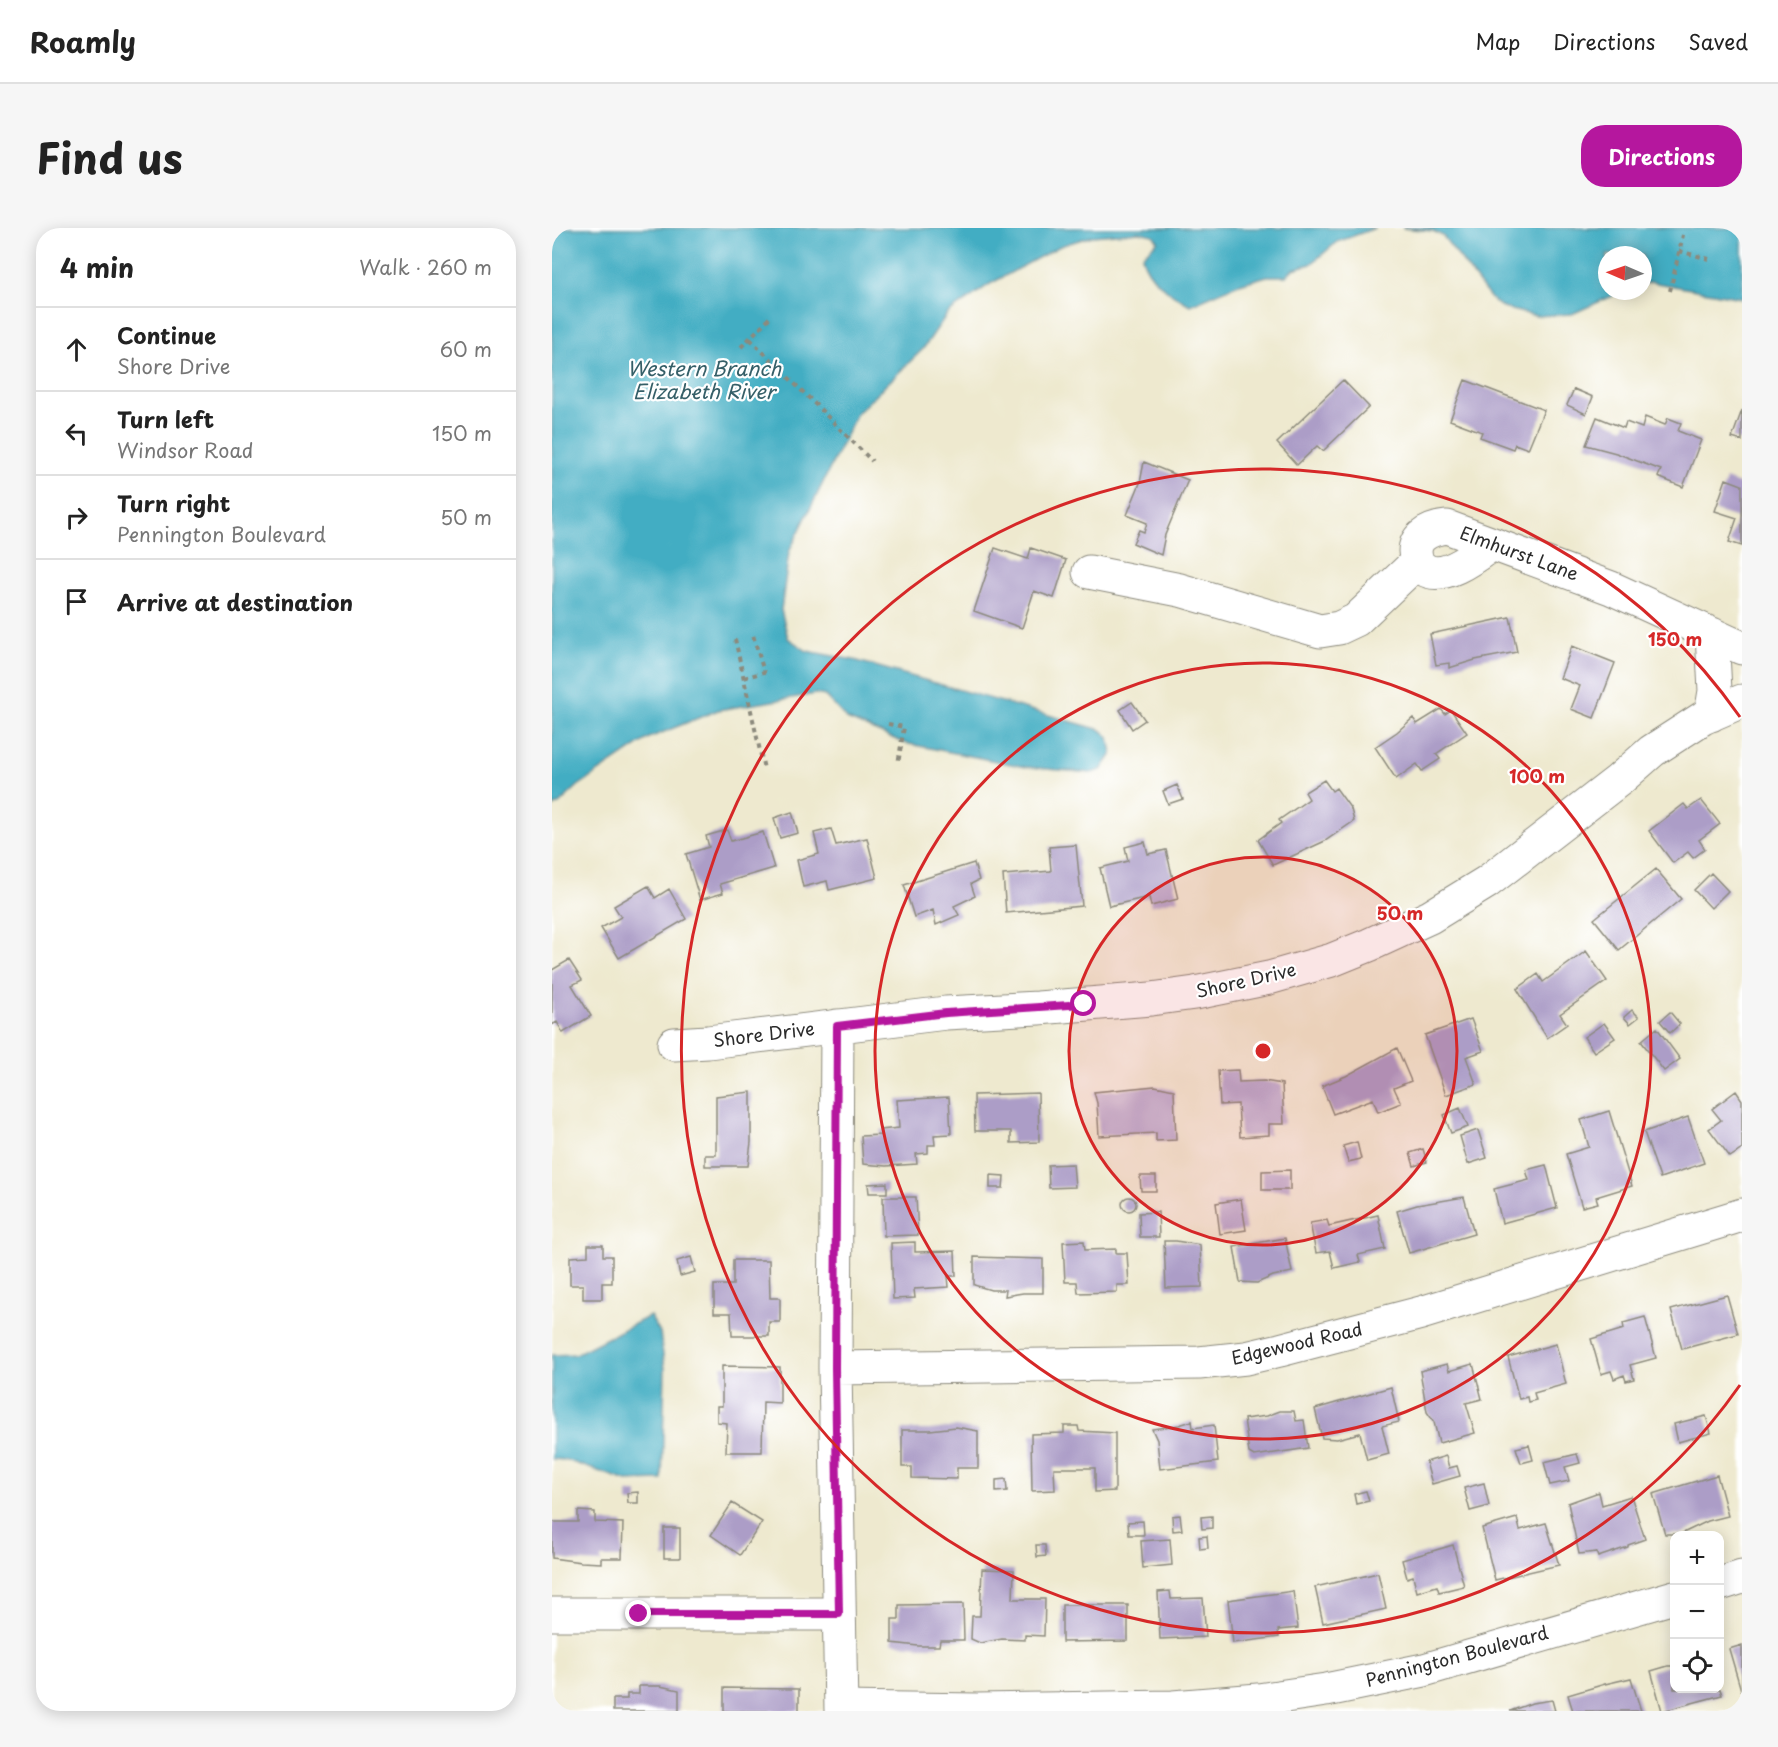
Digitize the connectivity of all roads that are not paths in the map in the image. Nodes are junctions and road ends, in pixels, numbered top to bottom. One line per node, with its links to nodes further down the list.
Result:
1 (1089, 572): 2 (street, Elmhurst Lane)
2 (1712, 634): 3 (street, Elmhurst Lane); 5 (street)
3 (1742, 648)
4 (1742, 701): 5 (street, Shore Drive)
5 (1711, 715): 6 (street, Shore Drive)
6 (837, 1026): 7 (street, Shore Drive); 9 (street)
7 (674, 1044)
8 (1742, 1215): 9 (street, Edgewood Road)
9 (835, 1368): 14 (street)
10 (1742, 1577): 11 (street)
11 (1724, 1582)
12 (1670, 1598): 15 (street, Pennington Boulevard)
13 (552, 1614): 14 (street)
14 (839, 1614): 15 (street)
15 (841, 1710)

